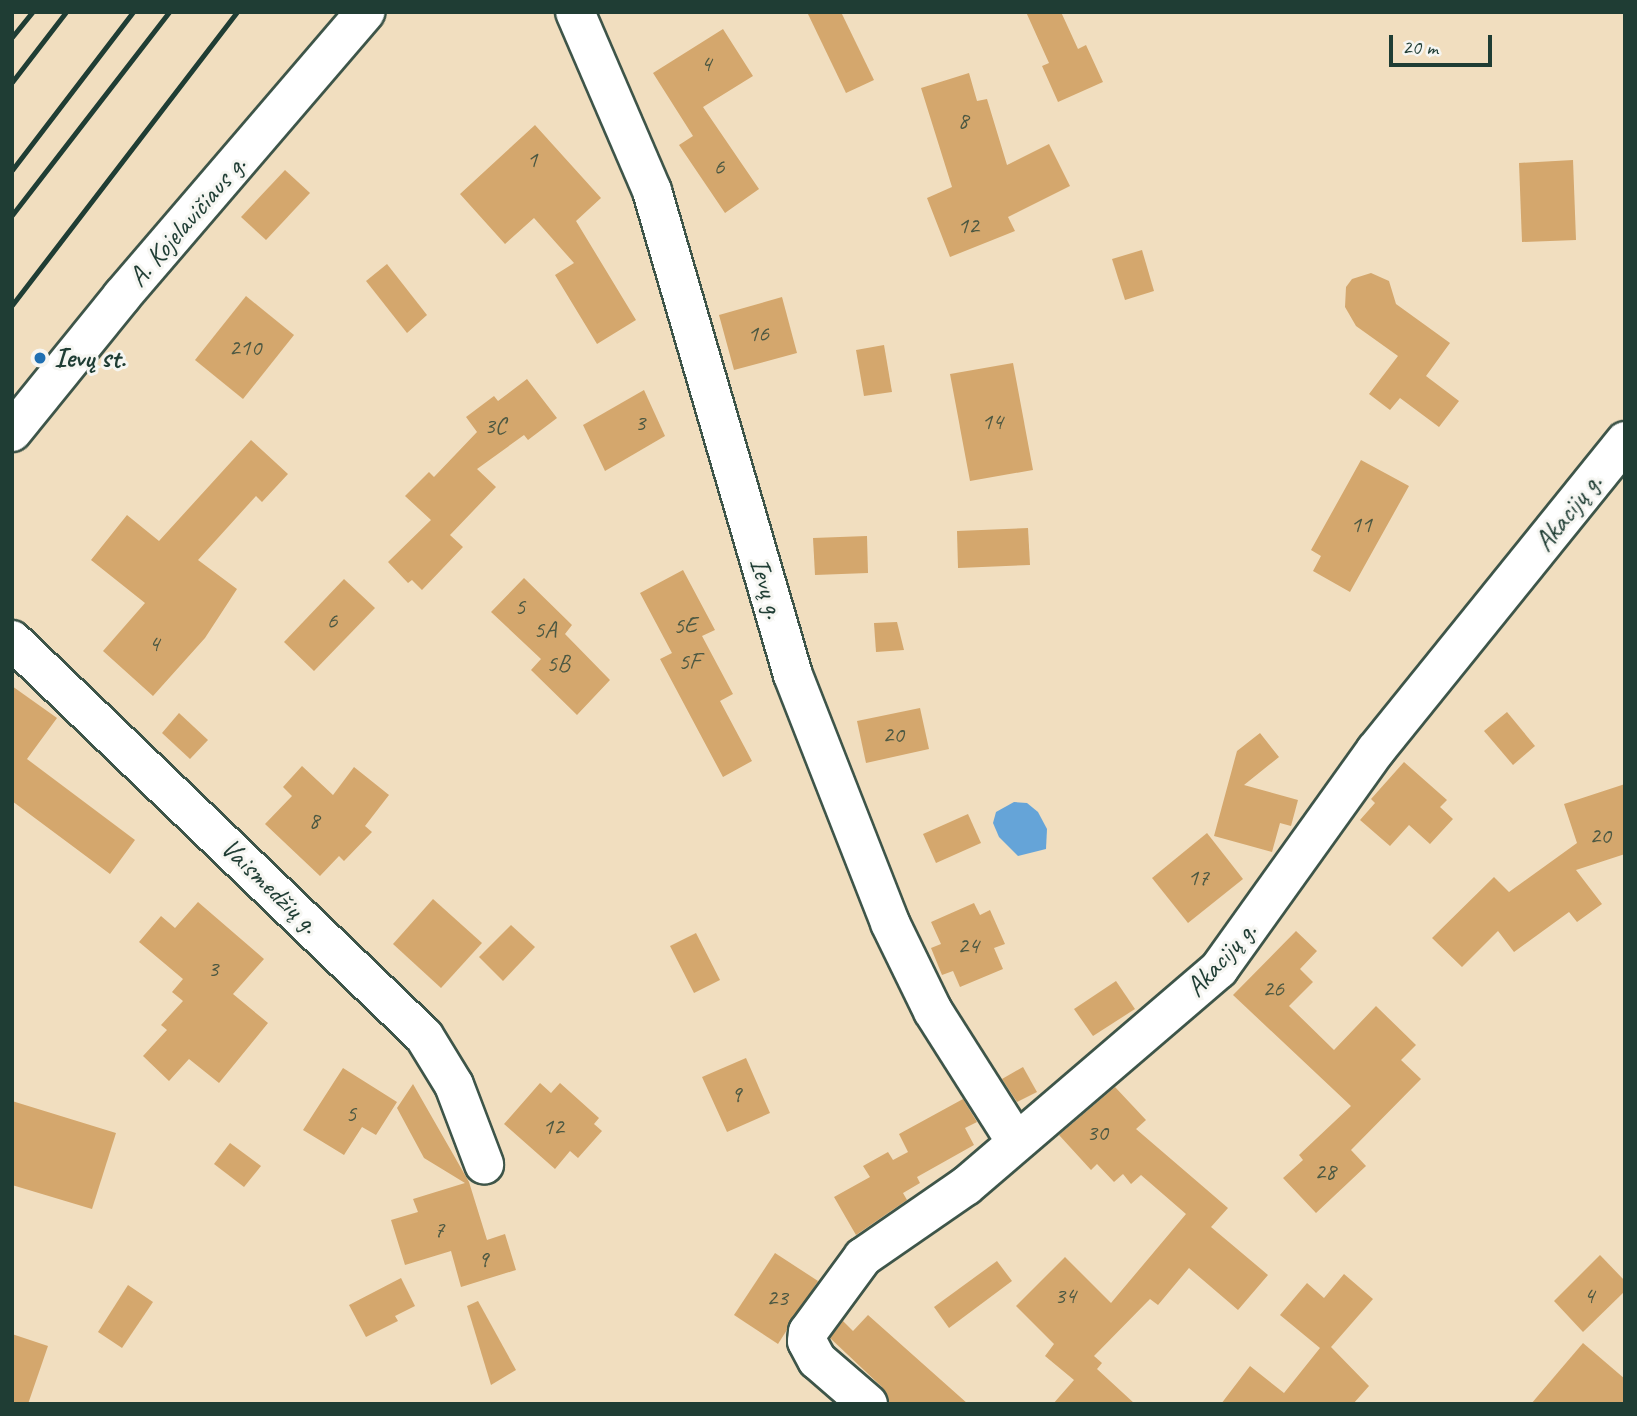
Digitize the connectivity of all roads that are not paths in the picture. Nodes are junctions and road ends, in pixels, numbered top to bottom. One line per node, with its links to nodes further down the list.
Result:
1 (365, 12): 3 (street, A. Kojelavičiaus g.)
2 (575, 12): 6 (street, Ievų g.)
3 (12, 432)
4 (1625, 440): 6 (street, Akacijų g.)
5 (12, 640): 7 (street, Vaismedžių g.)
6 (1015, 1140): 8 (street, Akacijų g.)
7 (484, 1164)
8 (868, 1404)

